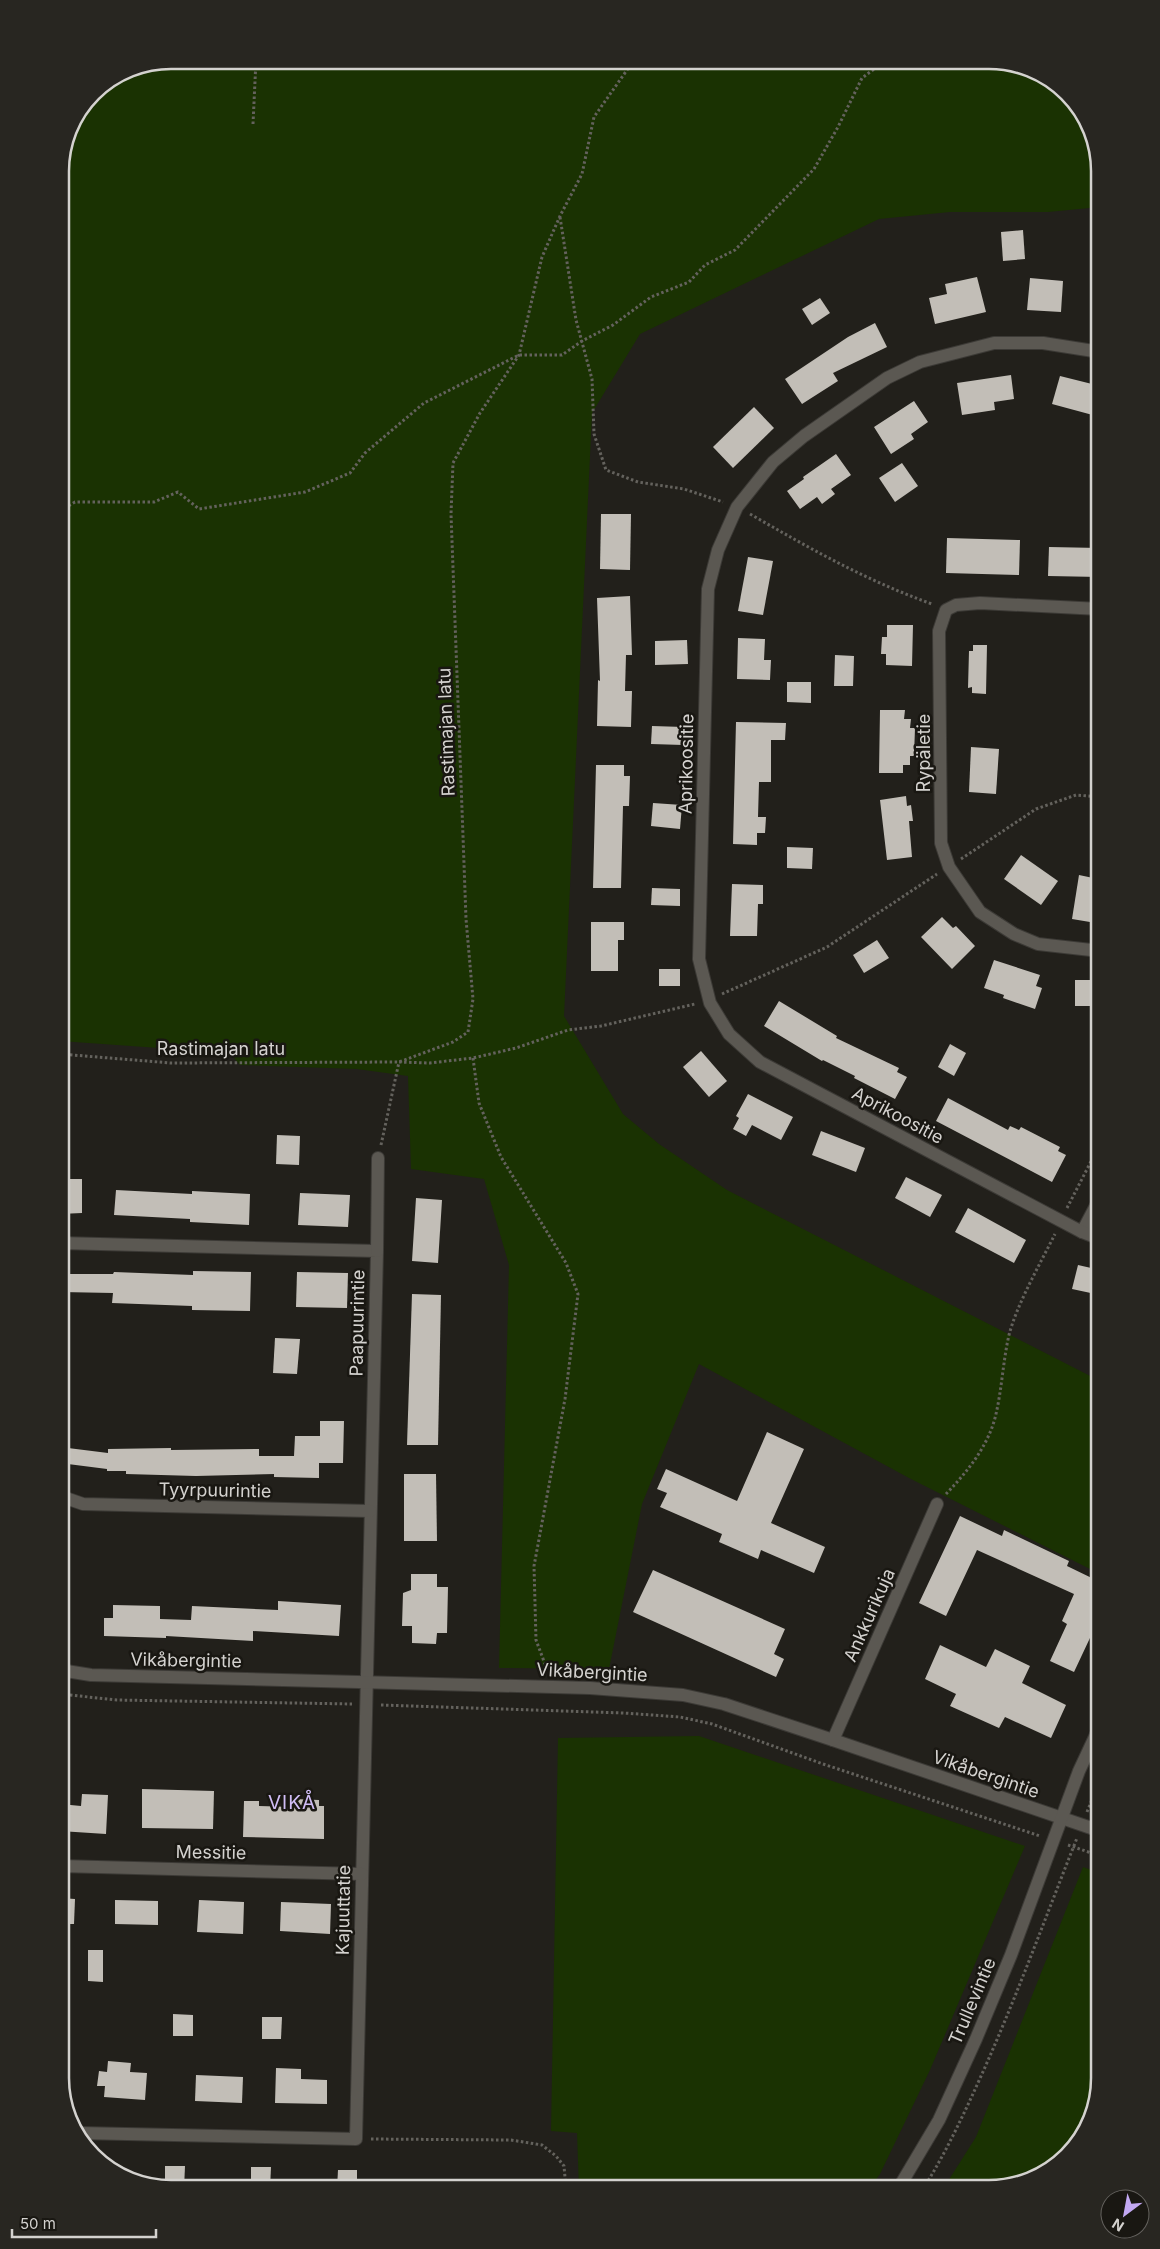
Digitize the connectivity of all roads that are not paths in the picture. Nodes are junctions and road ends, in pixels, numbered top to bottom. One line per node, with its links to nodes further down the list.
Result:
1 (1091, 351): 6 (street, Aprikoositie)
2 (1091, 608): 3 (street, Rypäletie)
3 (1091, 950)
4 (378, 1158): 9 (street)
5 (1091, 1215): 6 (street)
6 (1082, 1232): 7 (street, Aprikoositie)
7 (1091, 1236)
8 (69, 1243): 9 (street, Paapuurintie)
9 (376, 1251): 12 (street, Paapuurintie)
10 (69, 1499): 12 (street, Tyyrpuurintie)
11 (937, 1504): 15 (street, Ankkurikuja)
12 (370, 1511): 14 (street, Paapuurintie)
13 (69, 1671): 14 (street, Vikåbergintie)
14 (366, 1682): 15 (street, Vikåbergintie); 20 (street, Kajuuttatie)
15 (833, 1740): 17 (street, Vikåbergintie)
16 (1091, 1745): 17 (street, Trullevintie)
17 (1063, 1819): 18 (street, Vikåbergintie); 22 (street, Trullevintie)
18 (1091, 1828)
19 (69, 1866): 20 (street, Messitie)
20 (362, 1874): 21 (street, Kajuuttatie)
21 (85, 2133)
22 (903, 2180)

